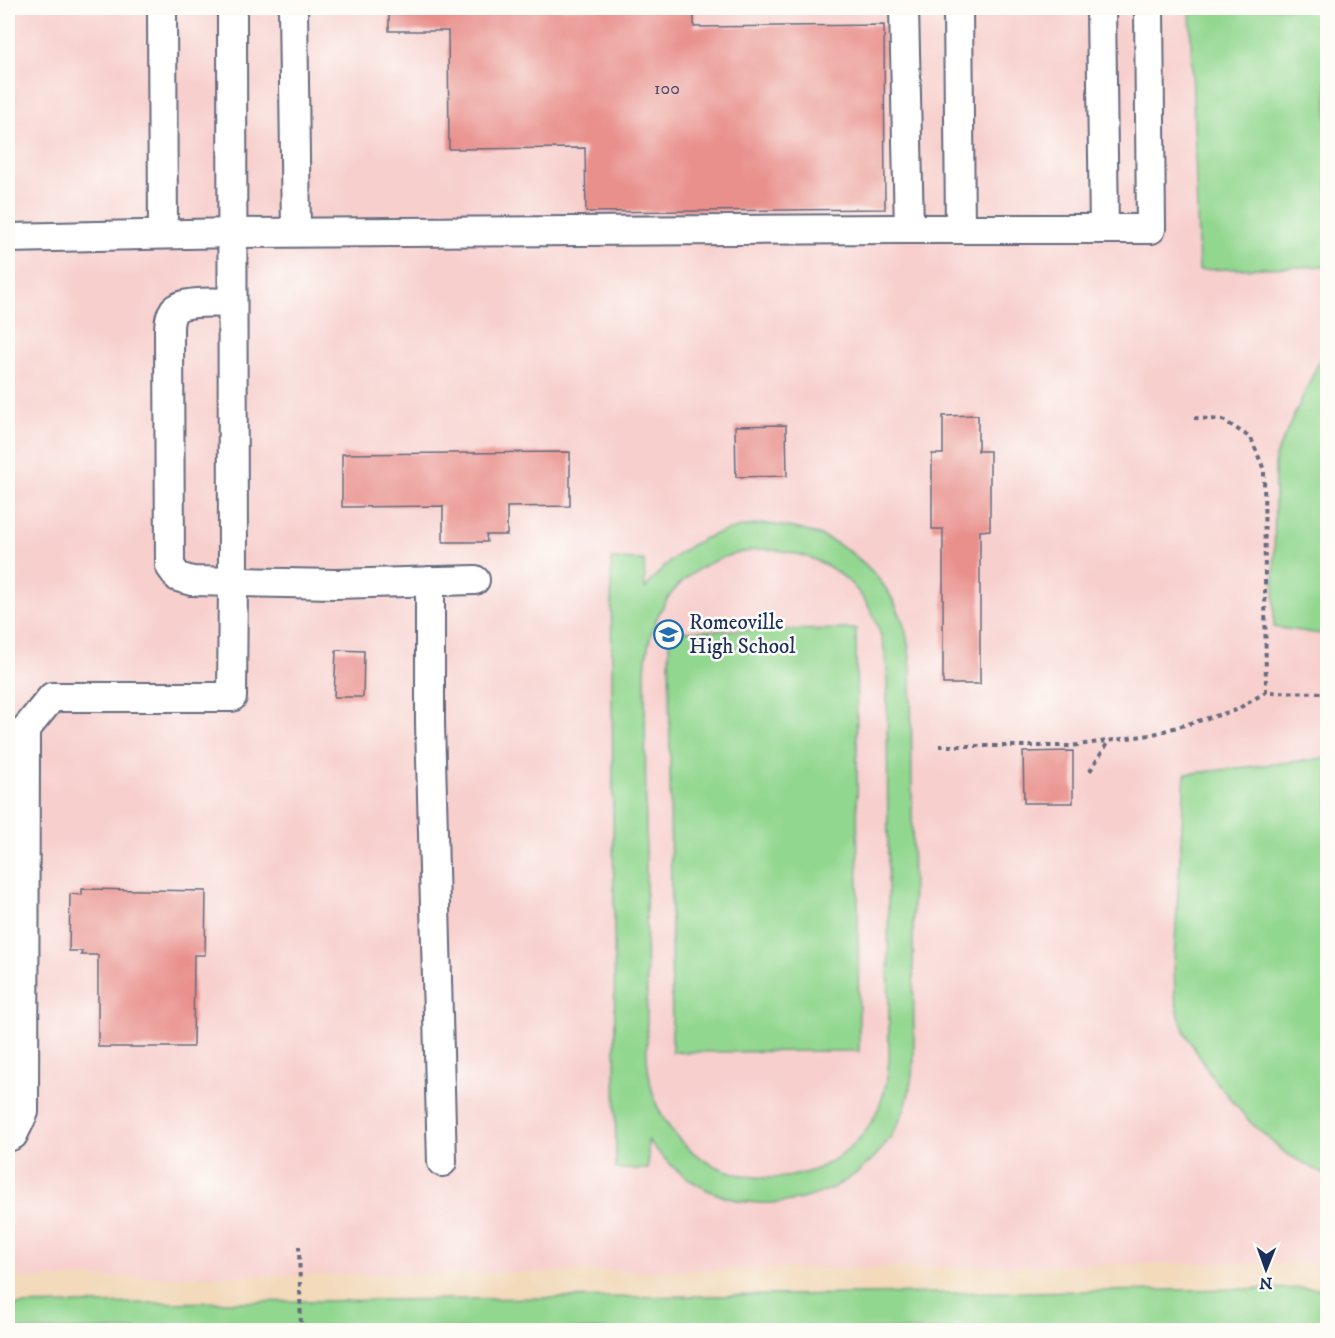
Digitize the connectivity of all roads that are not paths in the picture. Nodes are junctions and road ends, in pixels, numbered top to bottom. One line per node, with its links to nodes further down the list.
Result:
1 (162, 8): 13 (lane)
2 (232, 8): 12 (lane)
3 (293, 8): 11 (lane)
4 (904, 8): 8 (lane)
5 (958, 8): 9 (lane)
6 (1101, 8): 10 (lane)
7 (1149, 8): 10 (lane)
8 (909, 229): 9 (lane); 11 (lane)
9 (960, 229): 10 (lane)
10 (1104, 230)
11 (296, 232): 12 (lane)
12 (232, 233): 13 (lane); 15 (lane)
13 (164, 234): 14 (lane)
14 (8, 238)
15 (232, 303): 17 (lane); 17 (lane)
16 (475, 580): 18 (lane)
17 (233, 581): 18 (lane); 19 (lane)
18 (430, 581): 20 (lane)
19 (8, 1137)
20 (442, 1162)

